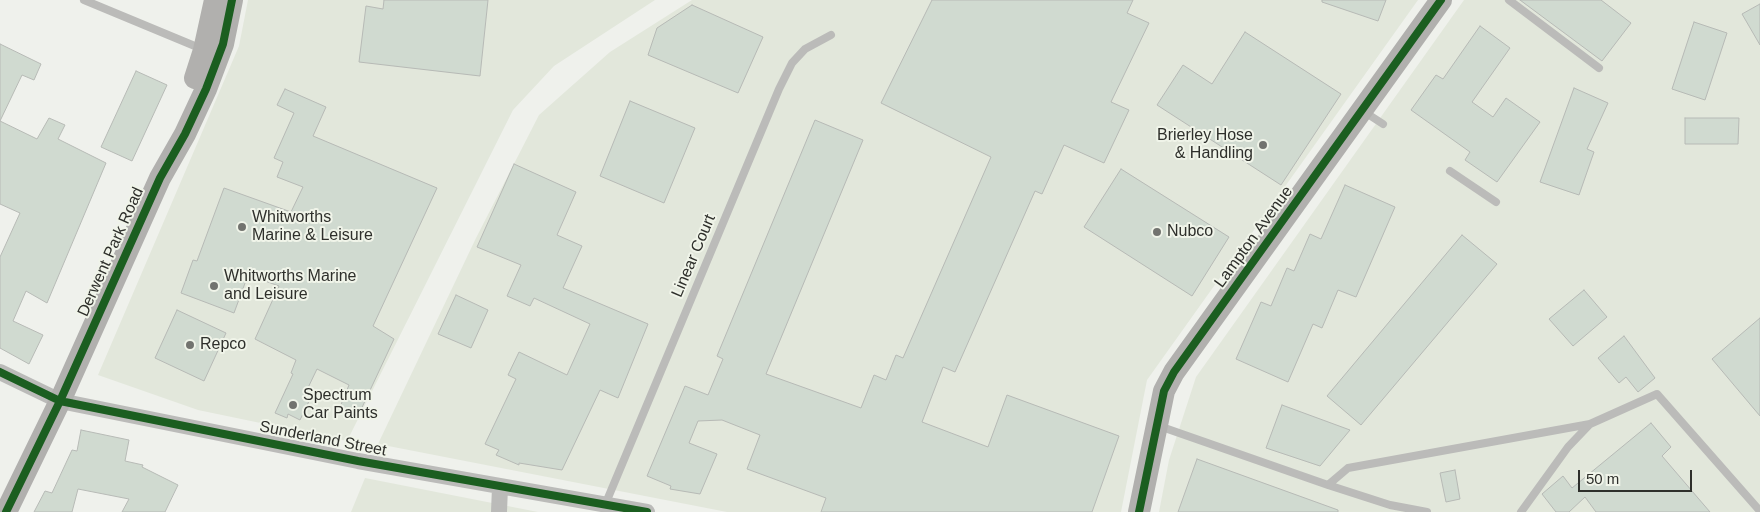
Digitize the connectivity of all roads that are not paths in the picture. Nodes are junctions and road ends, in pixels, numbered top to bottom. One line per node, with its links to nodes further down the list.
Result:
1 (84, 0): 7 (lane)
2 (215, 0): 7 (street, Derwent Park Road)
3 (232, 0): 12 (street, Derwent Park Road)
4 (1441, 0): 9 (street, Lampton Avenue)
5 (1509, 0): 8 (lane)
6 (831, 35): 20 (lane, Linear Court)
7 (204, 50): 12 (street, Derwent Park Road)
8 (1599, 68)
9 (1362, 110): 10 (lane); 17 (street, Lampton Avenue)
10 (1383, 124)
11 (1450, 171): 13 (lane)
12 (160, 178): 15 (street, Derwent Park Road)
13 (1496, 202)
14 (0, 372): 15 (street, Sunderland Street)
15 (60, 401): 19 (street, Sunderland Street); 22 (street, Derwent Park Road)
16 (1590, 424): 18 (lane); 21 (lane); 27 (lane)
17 (1157, 425): 18 (lane); 25 (street, Lampton Avenue)
18 (1328, 485): 26 (lane)
19 (500, 487): 20 (street, Sunderland Street); 23 (street)
20 (605, 505): 24 (street, Sunderland Street)
21 (1760, 511)
22 (6, 512)
23 (499, 512)
24 (647, 512)
25 (1140, 512)
26 (1427, 512)
27 (1521, 512)

